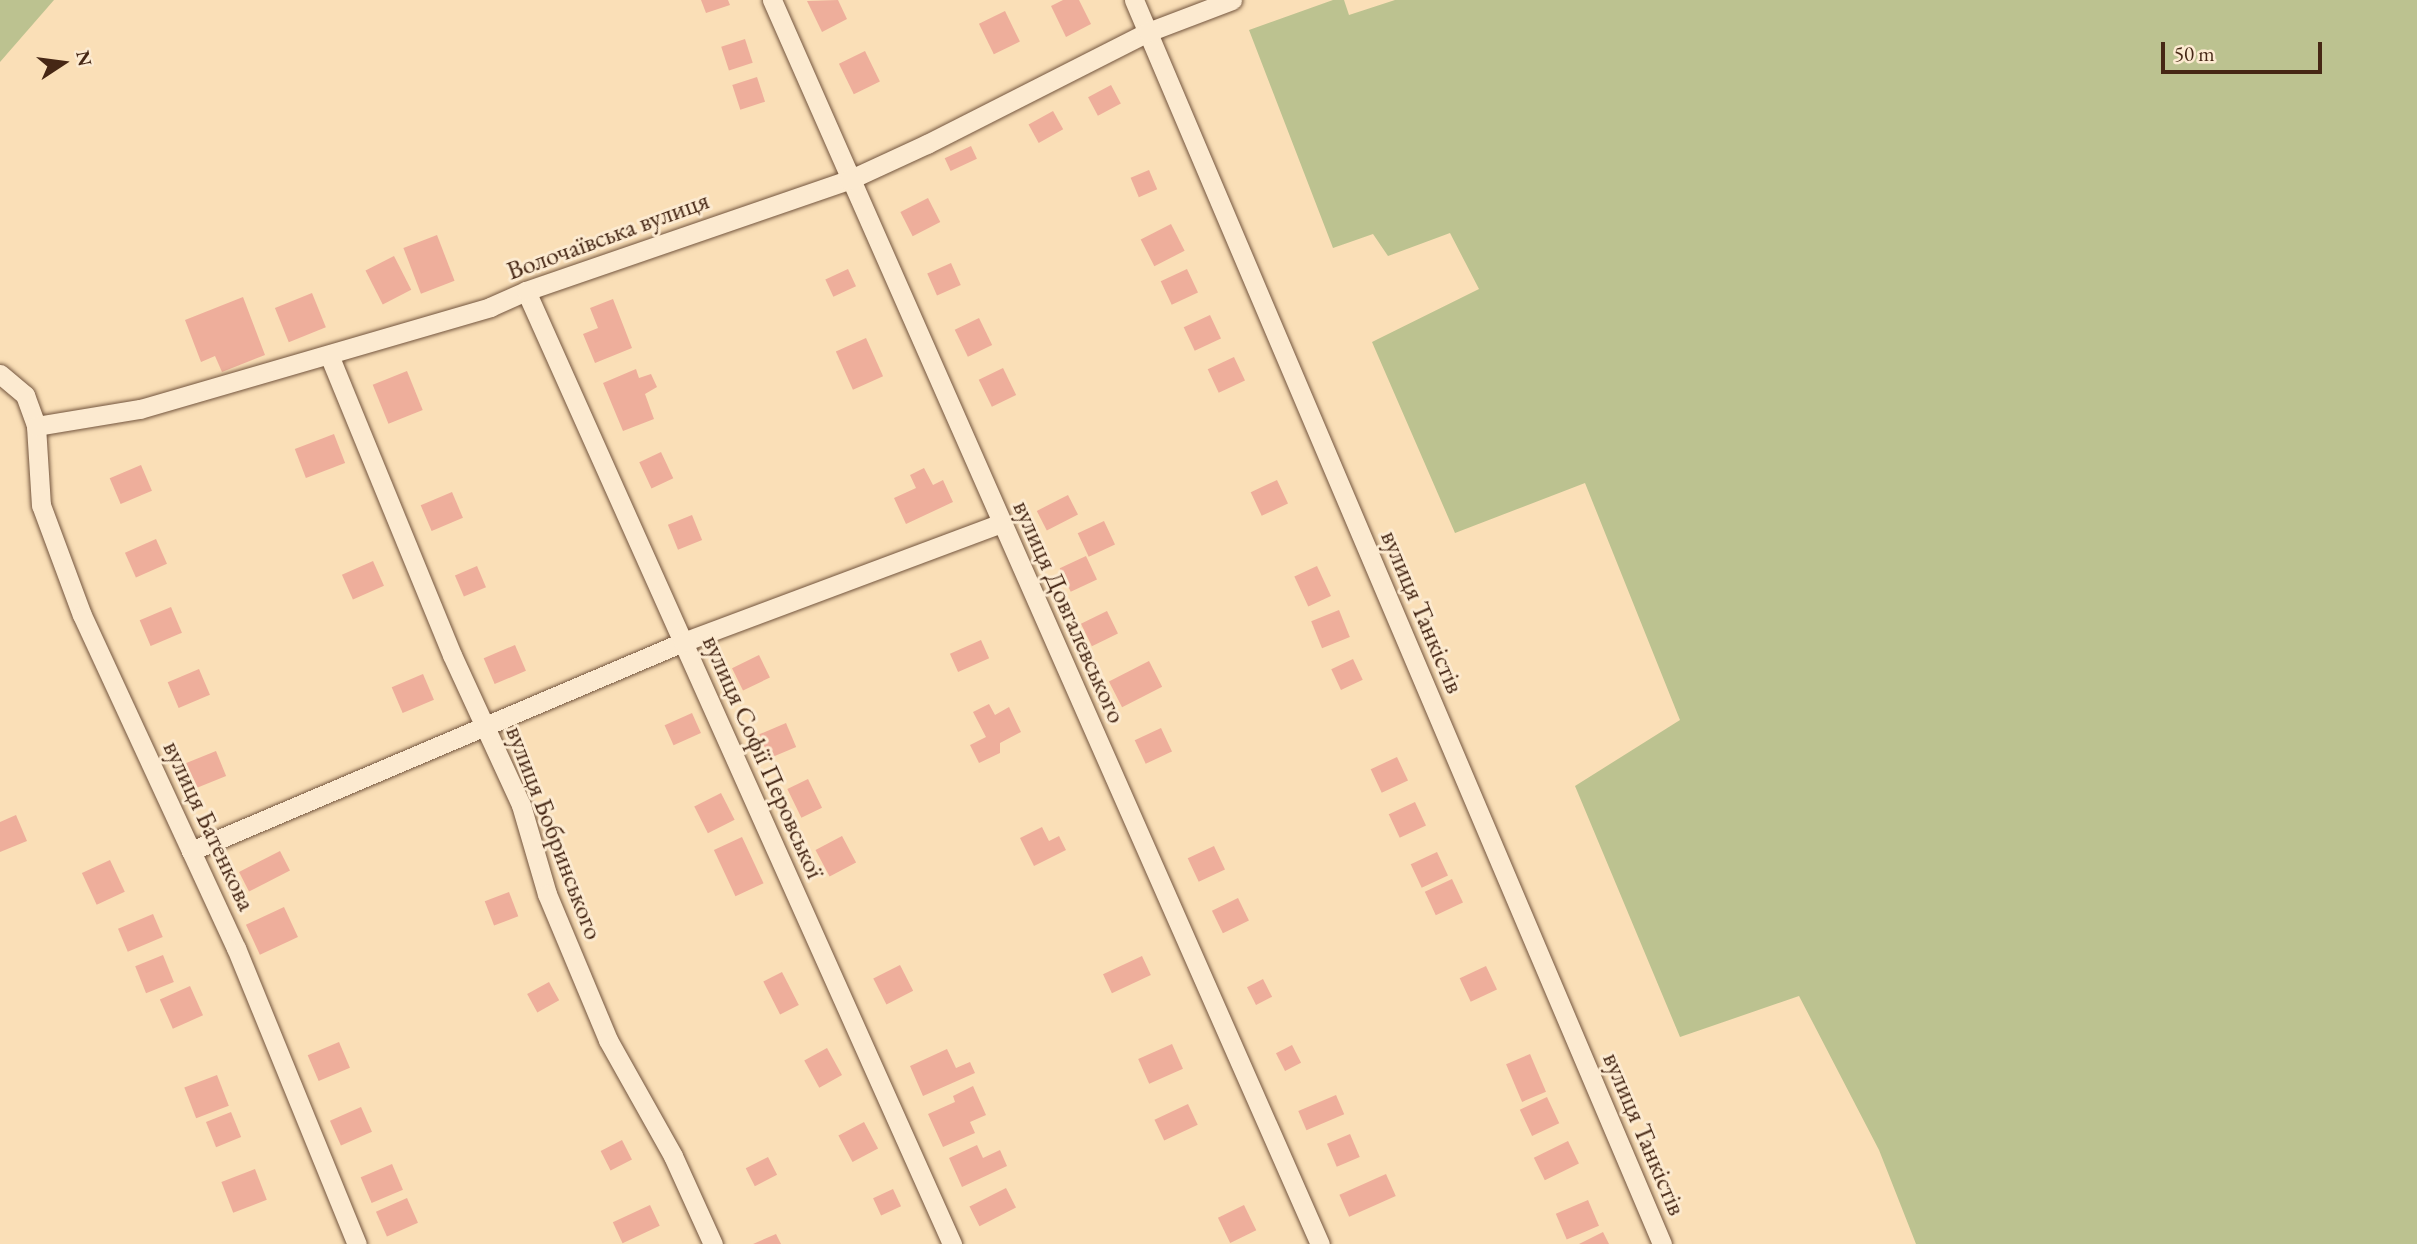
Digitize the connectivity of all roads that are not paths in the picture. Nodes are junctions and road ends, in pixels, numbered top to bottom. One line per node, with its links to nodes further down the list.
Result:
1 (772, 0): 5 (street, вулиця Довгалевського)
2 (1134, 0): 4 (street, вулиця Танкістів)
3 (1232, 0): 4 (street, Волочаївська вулиця)
4 (1148, 32): 5 (street, Волочаївська вулиця); 18 (street, вулиця Танкістів)
5 (849, 180): 6 (street, Волочаївська вулиця); 10 (street, вулиця Довгалевського)
6 (526, 291): 7 (street, Волочаївська вулиця); 11 (street, вулиця Софії Перовської)
7 (329, 355): 9 (street, Волочаївська вулиця); 12 (street, вулиця Бобринського)
8 (0, 374): 9 (street)
9 (36, 426): 13 (street, вулиця Батенкова)
10 (1001, 523): 11 (street); 17 (street, вулиця Довгалевського)
11 (683, 642): 12 (street); 16 (street, вулиця Софії Перовської)
12 (485, 726): 13 (street); 15 (street, вулиця Бобринського)
13 (191, 851): 14 (street, вулиця Батенкова)
14 (357, 1244)
15 (713, 1244)
16 (952, 1244)
17 (1320, 1244)
18 (1662, 1244)

